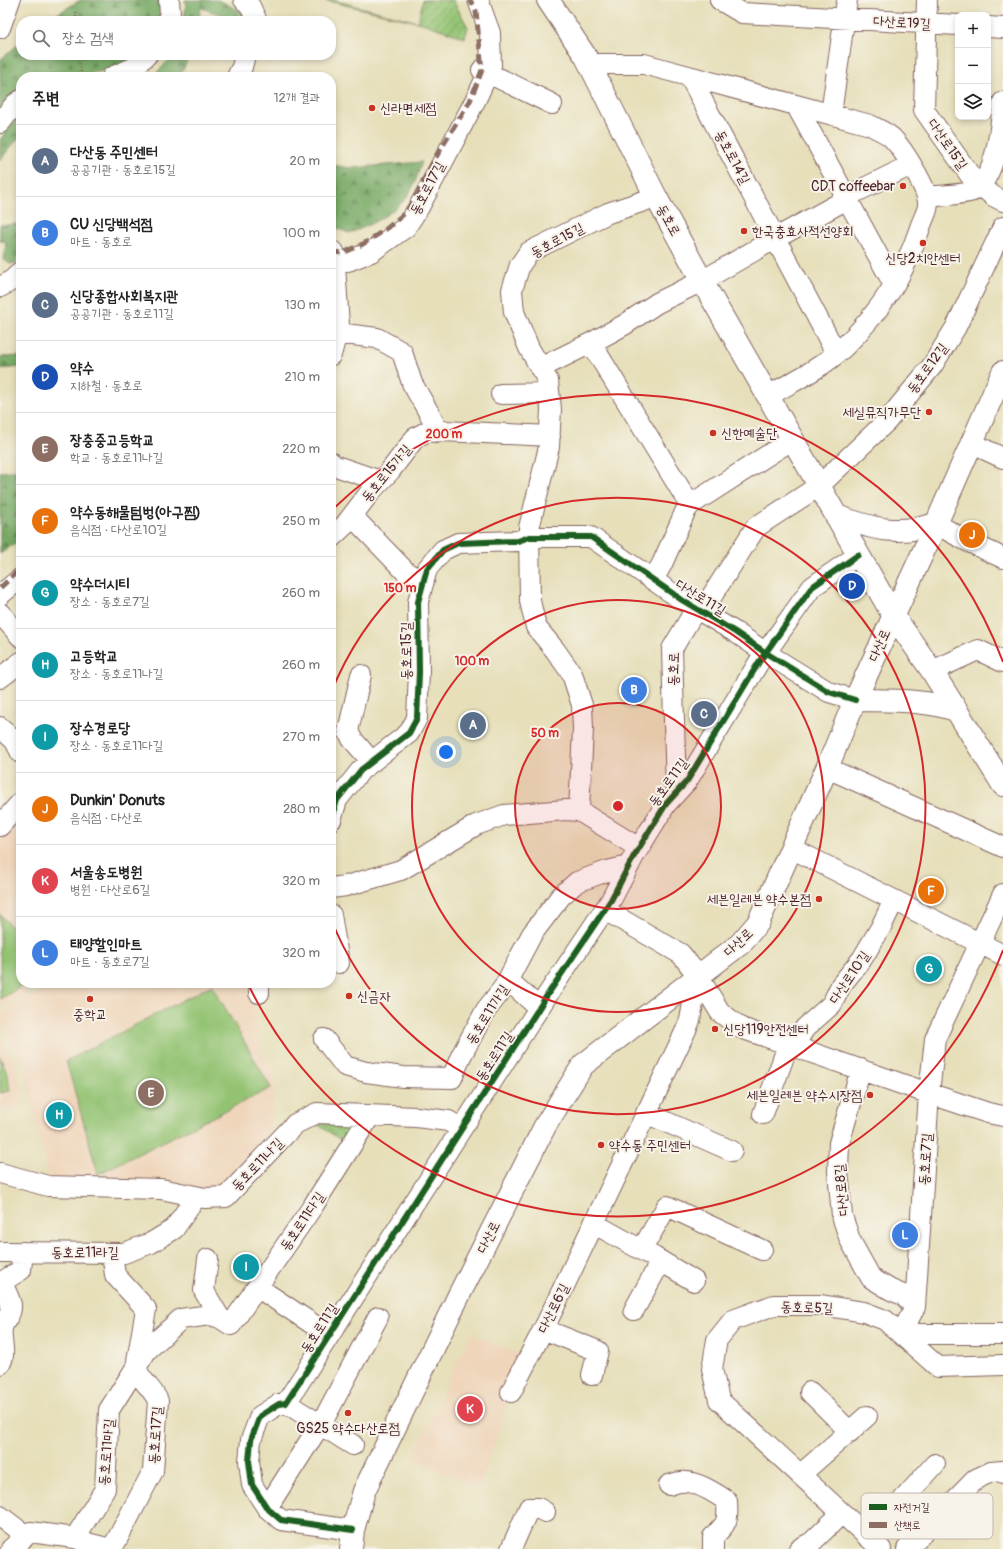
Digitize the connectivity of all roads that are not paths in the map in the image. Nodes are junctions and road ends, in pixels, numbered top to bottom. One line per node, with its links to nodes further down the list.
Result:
1 (10, 0): 16 (street)
2 (169, 0): 10 (street)
3 (244, 0): 11 (street)
4 (262, 0): 12 (street)
5 (478, 0): 23 (street, 동호로17길)
6 (548, 0): 20 (main road, 동호로)
7 (720, 0): 9 (street, 다산로19길)
8 (927, 0): 13 (street, 다산로15길)
9 (846, 9): 13 (street, 다산로19길); 29 (street)
10 (169, 16)
11 (254, 16)
12 (257, 16)
13 (925, 23): 14 (street, 다산로19길); 32 (street, 다산로15길)
14 (955, 25)
15 (991, 27): 17 (street)
16 (0, 28)
17 (1003, 28)
18 (142, 60): 21 (street)
19 (244, 60): 22 (street)
20 (589, 64): 24 (street); 33 (main road, 동호로)
21 (124, 72)
22 (240, 72)
23 (485, 72): 27 (street); 39 (street, 동호로17길)
24 (690, 77): 28 (street); 38 (street, 동호로14길)
25 (1003, 102): 32 (street)
26 (16, 103): 30 (street)
27 (552, 104)
28 (796, 105): 29 (street); 35 (street)
29 (831, 114): 31 (street)
30 (0, 124)
31 (911, 165): 34 (street); 35 (street)
32 (979, 185): 34 (street); 36 (street, 다산로15길)
33 (656, 197): 41 (main road, 동호로); 49 (street, 동호로15길)
34 (927, 197): 42 (street)
35 (846, 198): 38 (street); 42 (street)
36 (1003, 201)
37 (1003, 228): 61 (street, 동호로12길)
38 (776, 238): 41 (street); 48 (street, 동호로14길)
39 (336, 259)
40 (16, 277): 43 (street)
41 (702, 281): 47 (street); 53 (main road, 동호로)
42 (894, 285): 48 (street)
43 (0, 287)
44 (336, 292): 45 (street)
45 (337, 333): 46 (street); 54 (street)
46 (336, 337)
47 (591, 343): 49 (street); 62 (street)
48 (836, 352): 53 (street)
49 (540, 368): 51 (street, 동호로15길)
50 (1003, 372): 57 (main road, 다산로)
51 (549, 393): 52 (street); 55 (street, 동호로15길)
52 (501, 394)
53 (768, 396): 56 (main road, 동호로)
54 (435, 432): 55 (street, 동호로15가길); 60 (street, 동호로15가길)
55 (550, 436): 67 (street, 동호로15길)
56 (793, 440): 61 (main road, 동호로); 62 (street)
57 (971, 443): 58 (street); 65 (main road, 다산로)
58 (1003, 458)
59 (336, 466): 60 (street)
60 (380, 481): 63 (street, 동호로15가길)
61 (819, 486): 64 (main road, 동호로); 74 (street, 동호로)
62 (690, 505): 70 (street)
63 (352, 516): 66 (street, 동호로15가길); 72 (street)
64 (836, 516): 65 (main road); 68 (main road, 동호로)
65 (936, 524): 69 (street); 76 (main road, 다산로)
66 (336, 533)
67 (529, 537): 70 (street, 다산로11길); 72 (street, 동호로15길); 94 (street, 동호로15길)
68 (858, 555): 76 (main road, 동호로); 78 (street, 동호로11길)
69 (1003, 558)
70 (653, 580): 74 (street, 다산로11길)
71 (16, 582): 73 (street)
72 (423, 582): 88 (street, 동호로15길)
73 (0, 595)
74 (698, 610): 78 (street, 다산로11길); 91 (street, 동호로)
75 (0, 613): 77 (street)
76 (893, 615): 81 (main road, 동호로); 84 (main road, 다산로)
77 (16, 631)
78 (766, 653): 84 (street, 다산로11길); 91 (street, 동호로11길)
79 (1003, 662): 81 (street)
80 (16, 666): 83 (street)
81 (932, 671): 85 (main road, 동호로)
82 (361, 675): 88 (street)
83 (1, 676)
84 (855, 700): 85 (main road); 89 (main road, 다산로)
85 (956, 710): 90 (main road, 동호로)
86 (0, 727): 87 (street)
87 (16, 741)
88 (372, 762): 92 (street, 동호로15길)
89 (827, 768): 96 (street); 98 (main road, 다산로)
90 (1003, 785)
91 (676, 792): 97 (street, 동호로11길)
92 (336, 803)
93 (16, 808): 95 (street)
94 (579, 811): 97 (street); 100 (street)
95 (0, 826)
96 (1003, 847)
97 (639, 848): 99 (street, 동호로11길)
98 (791, 848): 102 (street); 108 (main road, 다산로)
99 (629, 866): 103 (street, 동호로11길); 109 (street, 동호로11가길)
100 (336, 887)
101 (1003, 894): 104 (street, 동호로7길)
102 (894, 900): 104 (street); 112 (street, 다산로10길)
103 (605, 910): 108 (street); 110 (street, 동호로11길)
104 (980, 943): 106 (street); 114 (street, 동호로7길)
105 (336, 945): 107 (street)
106 (1003, 955)
107 (339, 963)
108 (698, 976): 112 (street); 115 (street, 다산로6길); 166 (main road, 다산로)
109 (508, 980): 110 (street); 111 (street, 동호로11가길)
110 (539, 1008): 119 (street, 동호로11길)
111 (324, 1039)
112 (792, 1045): 113 (street); 116 (street)
113 (861, 1069): 114 (street); 133 (street, 다산로8길)
114 (929, 1093): 118 (street); 133 (street, 동호로7길)
115 (646, 1114): 120 (street); 123 (street, 다산로6길)
116 (763, 1114)
117 (370, 1116): 119 (street, 동호로11나길); 122 (street, 동호로11나길); 132 (street, 동호로11다길)
118 (1003, 1116)
119 (461, 1130): 140 (street, 동호로11길)
120 (732, 1151)
121 (0, 1173): 122 (street, 동호로11나길)
122 (196, 1196): 127 (street, 동호로11라길)
123 (593, 1224): 124 (street); 137 (street, 다산로6길)
124 (642, 1250): 125 (street); 129 (street)
125 (762, 1250)
126 (8, 1251): 127 (street, 동호로11라길); 131 (street)
127 (112, 1253): 143 (street, 동호로11마길)
128 (208, 1259): 136 (street)
129 (661, 1261): 130 (street); 134 (street)
130 (694, 1281)
131 (1, 1283): 141 (street)
132 (257, 1287): 136 (street, 동호로11다길); 140 (street, 동호로11길)
133 (915, 1307): 138 (street, 동호로7길)
134 (634, 1310)
135 (378, 1317): 149 (street)
136 (226, 1322): 143 (street, 동호로11마길)
137 (543, 1329): 144 (street); 145 (street, 다산로6길)
138 (901, 1334): 139 (street); 142 (street, 동호로5길); 154 (street, 동호로5길)
139 (1003, 1334)
140 (329, 1335): 147 (street, 동호로11길)
141 (0, 1364)
142 (1003, 1365)
143 (136, 1367): 164 (street, 동호로11마길); 168 (street, 동호로17길)
144 (592, 1375)
145 (511, 1392)
146 (810, 1392): 150 (street)
147 (286, 1403): 149 (street); 158 (street)
148 (867, 1416): 150 (street)
149 (320, 1424): 151 (street); 158 (street)
150 (850, 1432): 154 (street)
151 (353, 1445)
152 (934, 1464): 156 (street)
153 (1003, 1473): 157 (street)
154 (800, 1475): 160 (street, 동호로5길)
155 (669, 1485): 170 (street)
156 (913, 1493)
157 (962, 1493)
158 (267, 1508): 166 (street)
159 (545, 1512): 169 (street)
160 (842, 1513): 162 (street, 동호로5길); 171 (street)
161 (0, 1516): 163 (street)
162 (861, 1531)
163 (26, 1536): 164 (street); 167 (street)
164 (75, 1538): 168 (street)
165 (917, 1539): 172 (street)
166 (352, 1540)
167 (11, 1549)
168 (112, 1549)
169 (511, 1549)
170 (713, 1549)
171 (799, 1549)
172 (907, 1549)

